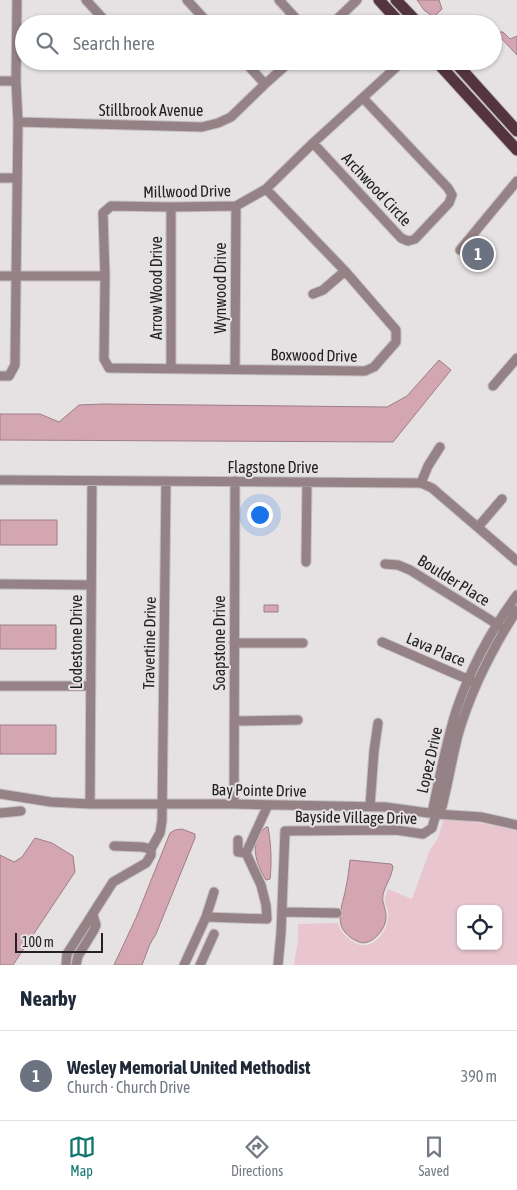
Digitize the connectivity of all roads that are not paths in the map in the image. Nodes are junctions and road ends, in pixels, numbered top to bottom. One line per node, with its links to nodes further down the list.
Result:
1 (17, 0): 8 (street)
2 (86, 0): 9 (street)
3 (187, 0): 10 (street)
4 (279, 0): 11 (street)
5 (357, 0): 12 (street)
6 (379, 0): 13 (main road)
7 (398, 1): 14 (main road)
8 (17, 15)
9 (100, 15)
10 (201, 15)
11 (293, 15)
12 (341, 15)
13 (392, 15)
14 (410, 15)
15 (16, 70): 22 (street)
16 (252, 70): 23 (street)
17 (281, 70): 23 (street, Stillbrook Avenue)
18 (393, 70): 24 (street, Millwood Drive)
19 (444, 70): 28 (main road)
20 (462, 70): 26 (main road)
21 (0, 80): 22 (street)
22 (16, 81): 25 (street)
23 (265, 84): 25 (street, Stillbrook Avenue)
24 (363, 98): 27 (street, Millwood Drive); 27 (street, Archwood Circle)
25 (18, 122): 30 (street)
26 (517, 131)
27 (314, 143): 32 (street, Millwood Drive)
28 (517, 150)
29 (0, 178): 30 (street)
30 (17, 178): 38 (street)
31 (517, 181): 35 (street)
32 (266, 189): 33 (street, Millwood Drive); 36 (street, Boxwood Drive)
33 (236, 206): 34 (street, Millwood Drive); 43 (street, Wynwood Drive)
34 (171, 207): 39 (street, Millwood Drive); 42 (street, Arrow Wood Drive)
35 (460, 250)
36 (345, 271): 40 (street); 43 (street, Boxwood Drive)
37 (0, 276): 38 (street)
38 (17, 276): 39 (street); 44 (street)
39 (106, 276): 42 (street, Boxwood Drive)
40 (313, 294)
41 (517, 359): 45 (street)
42 (170, 368): 43 (street, Boxwood Drive)
43 (235, 369)
44 (0, 376)
45 (493, 386)
46 (440, 447): 52 (street)
47 (0, 480): 48 (street, Flagstone Drive)
48 (92, 481): 50 (street, Flagstone Drive); 59 (street, Lodestone Drive)
49 (235, 481): 50 (street, Flagstone Drive); 51 (street, Flagstone Drive); 65 (street, Soapstone Drive)
50 (166, 482): 74 (street, Travertine Drive)
51 (307, 482): 52 (street, Flagstone Drive); 56 (street)
52 (422, 483): 54 (street)
53 (502, 499): 54 (street)
54 (478, 527): 55 (street)
55 (517, 560)
56 (306, 562)
57 (384, 564): 62 (street, Boulder Place)
58 (0, 584): 59 (street)
59 (91, 585): 68 (street, Lodestone Drive)
60 (517, 595): 62 (street, Lopez Drive)
61 (517, 610): 62 (street, Lopez Drive)
62 (501, 627): 66 (street, Lopez Drive)
63 (303, 642): 65 (street)
64 (382, 642): 66 (street, Lava Place)
65 (234, 643): 69 (street, Soapstone Drive)
66 (473, 681): 80 (street, Lopez Drive)
67 (0, 686): 68 (street)
68 (91, 686): 73 (street, Lodestone Drive)
69 (234, 720): 70 (street); 75 (street, Soapstone Drive)
70 (298, 720)
71 (378, 723): 77 (street)
72 (0, 794): 73 (street, Bay Pointe Drive)
73 (90, 804): 74 (street, Bay Pointe Drive)
74 (162, 804): 75 (street, Bay Pointe Drive); 84 (street, Travertine Drive)
75 (234, 804): 76 (street, Bay Pointe Drive)
76 (268, 804): 77 (street, Bay Pointe Drive); 85 (street)
77 (370, 806): 80 (street, Bay Pointe Drive)
78 (20, 811): 79 (street)
79 (0, 813)
80 (436, 814): 81 (street, Bay Pointe Drive); 87 (street, Bayside Village Drive)
81 (517, 825)
82 (238, 840): 85 (street)
83 (114, 846): 84 (street)
84 (151, 849): 89 (street, Travertine Drive)
85 (246, 853): 90 (street)
86 (214, 892): 90 (street)
87 (282, 912): 88 (street); 96 (street, Bayside Village Drive)
88 (337, 913)
89 (93, 915): 92 (street, Travertine Drive); 93 (street)
90 (206, 917): 94 (street)
91 (214, 934): 95 (street)
92 (66, 965)
93 (76, 965)
94 (184, 965)
95 (200, 965)
96 (278, 965)

